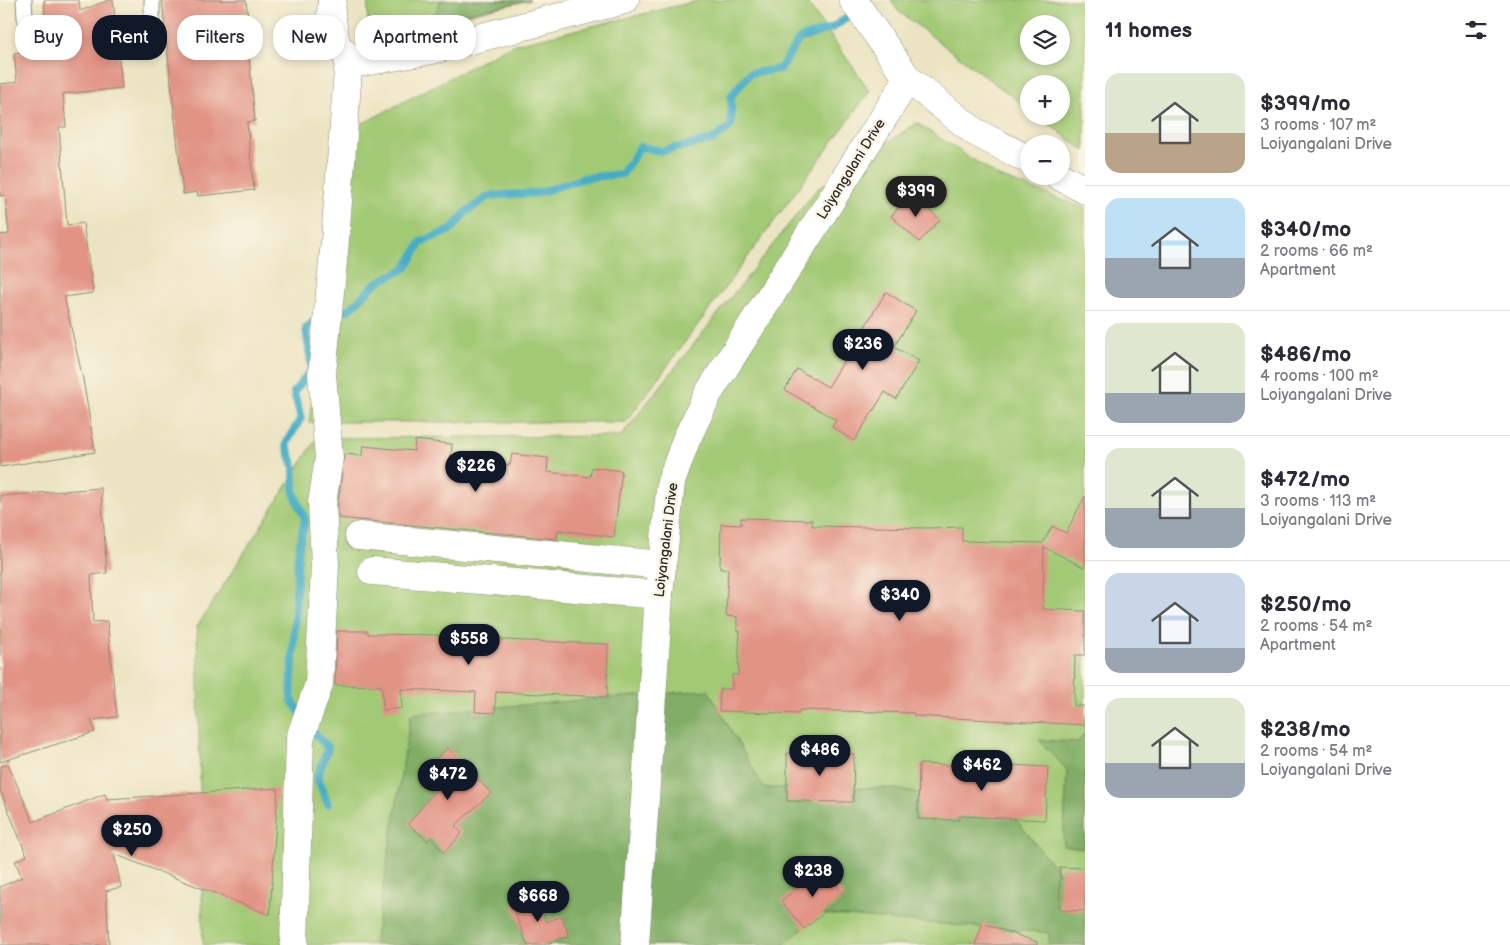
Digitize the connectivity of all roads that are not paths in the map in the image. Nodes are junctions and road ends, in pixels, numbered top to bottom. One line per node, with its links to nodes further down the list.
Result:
1 (24, 0): 6 (lane)
2 (152, 0): 7 (lane)
3 (332, 0): 8 (street)
4 (625, 0): 8 (street)
5 (853, 0): 9 (street)
6 (25, 15)
7 (152, 15)
8 (350, 57): 17 (street)
9 (908, 79): 10 (street); 14 (street, Loiyangalani Drive)
10 (1020, 155)
11 (1070, 182): 12 (street)
12 (1085, 190)
13 (359, 536): 14 (street)
14 (662, 566): 16 (street, Loiyangalani Drive)
15 (372, 572): 16 (street)
16 (659, 595): 18 (street, Loiyangalani Drive)
17 (294, 945)
18 (636, 945)

